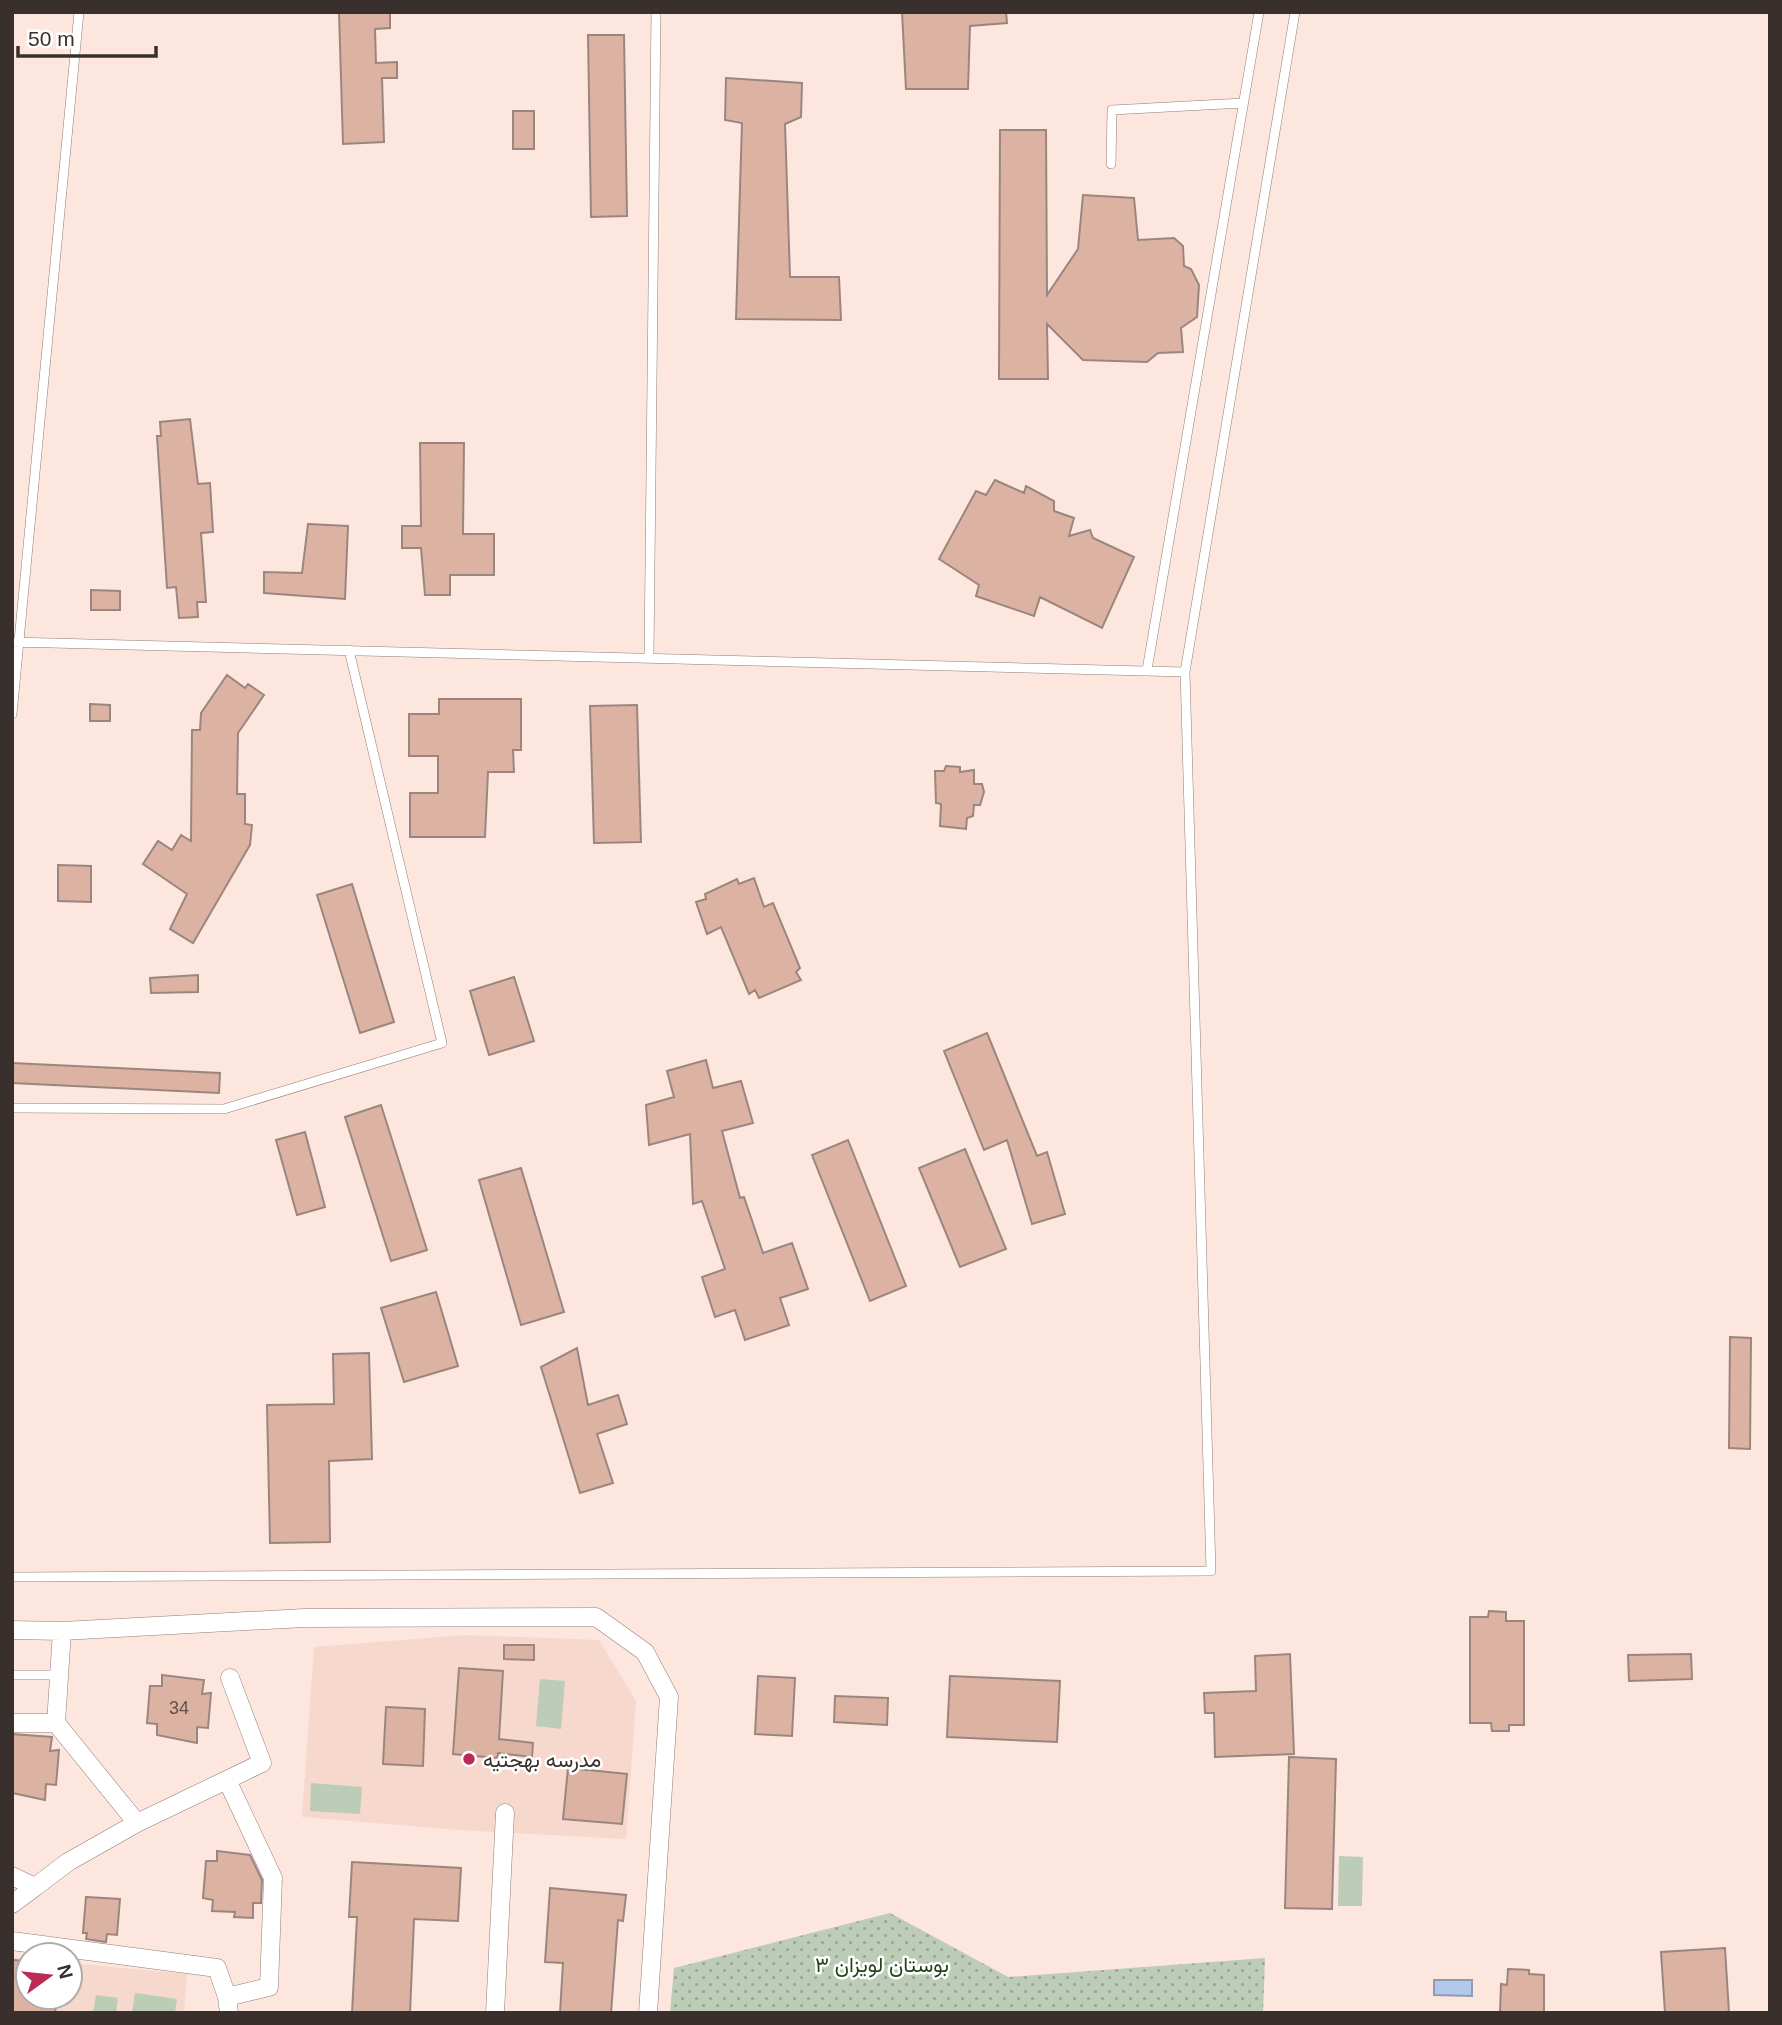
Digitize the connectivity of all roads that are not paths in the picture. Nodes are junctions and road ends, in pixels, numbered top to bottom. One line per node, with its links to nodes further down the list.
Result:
1 (79, 12): 7 (lane)
2 (656, 12): 9 (lane)
3 (1259, 12): 5 (lane)
4 (1295, 12): 11 (lane)
5 (1243, 103): 6 (lane); 10 (lane)
6 (1111, 164)
7 (16, 642): 8 (lane); 12 (lane)
8 (349, 650): 9 (lane); 13 (lane)
9 (649, 657): 10 (lane)
10 (1147, 670): 11 (lane)
11 (1185, 671): 14 (lane)
12 (12, 714)
13 (12, 1108)
14 (12, 1577)
15 (12, 1630): 16 (street)
16 (62, 1631): 18 (street); 31 (street)
17 (12, 1675): 18 (lane)
18 (60, 1675): 21 (street)
19 (230, 1678): 22 (street)
20 (12, 1723): 21 (street)
21 (56, 1723): 24 (street)
22 (228, 1780): 24 (street); 29 (street)
23 (505, 1813): 30 (street)
24 (137, 1823): 26 (street)
25 (12, 1876): 26 (street)
26 (35, 1887): 27 (street)
27 (12, 1904)
28 (12, 1941): 29 (street)
29 (228, 2005)
30 (495, 2013)
31 (648, 2013)

